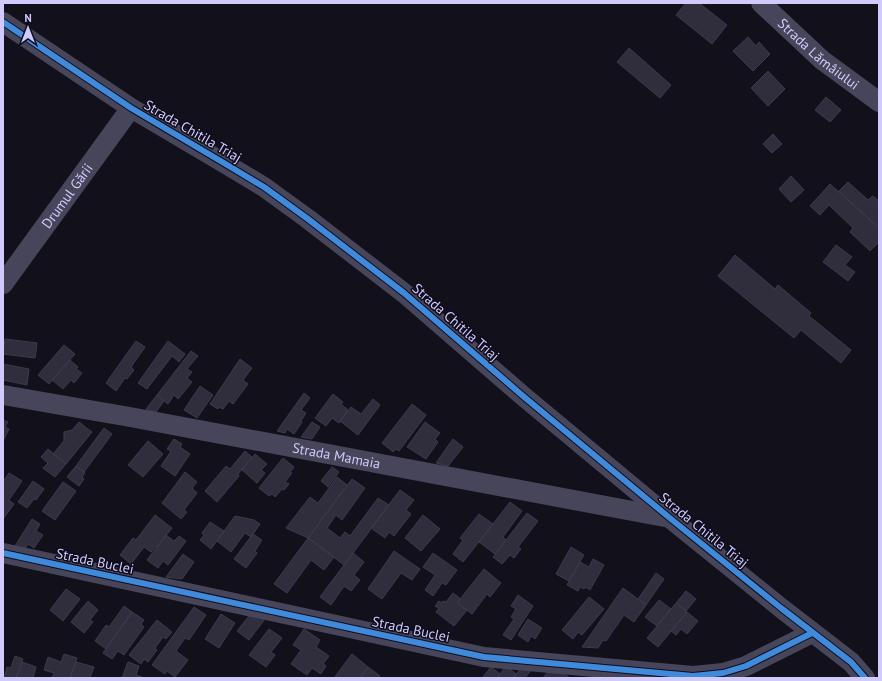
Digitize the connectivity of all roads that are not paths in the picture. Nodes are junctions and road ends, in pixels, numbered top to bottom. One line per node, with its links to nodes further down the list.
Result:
1 (761, 3): 3 (street, Strada Lămâiului)
2 (7, 31): 4 (street, Strada Chitila Triaj)
3 (879, 102)
4 (131, 108): 5 (street, Drumul Gării); 7 (street, Strada Chitila Triaj)
5 (3, 284)
6 (3, 395): 7 (street, Strada Mamaia)
7 (671, 519): 9 (street, Strada Chitila Triaj)
8 (3, 553): 9 (street, Strada Buclei)
9 (812, 633): 10 (street, Strada Chitila Triaj)
10 (865, 678)

